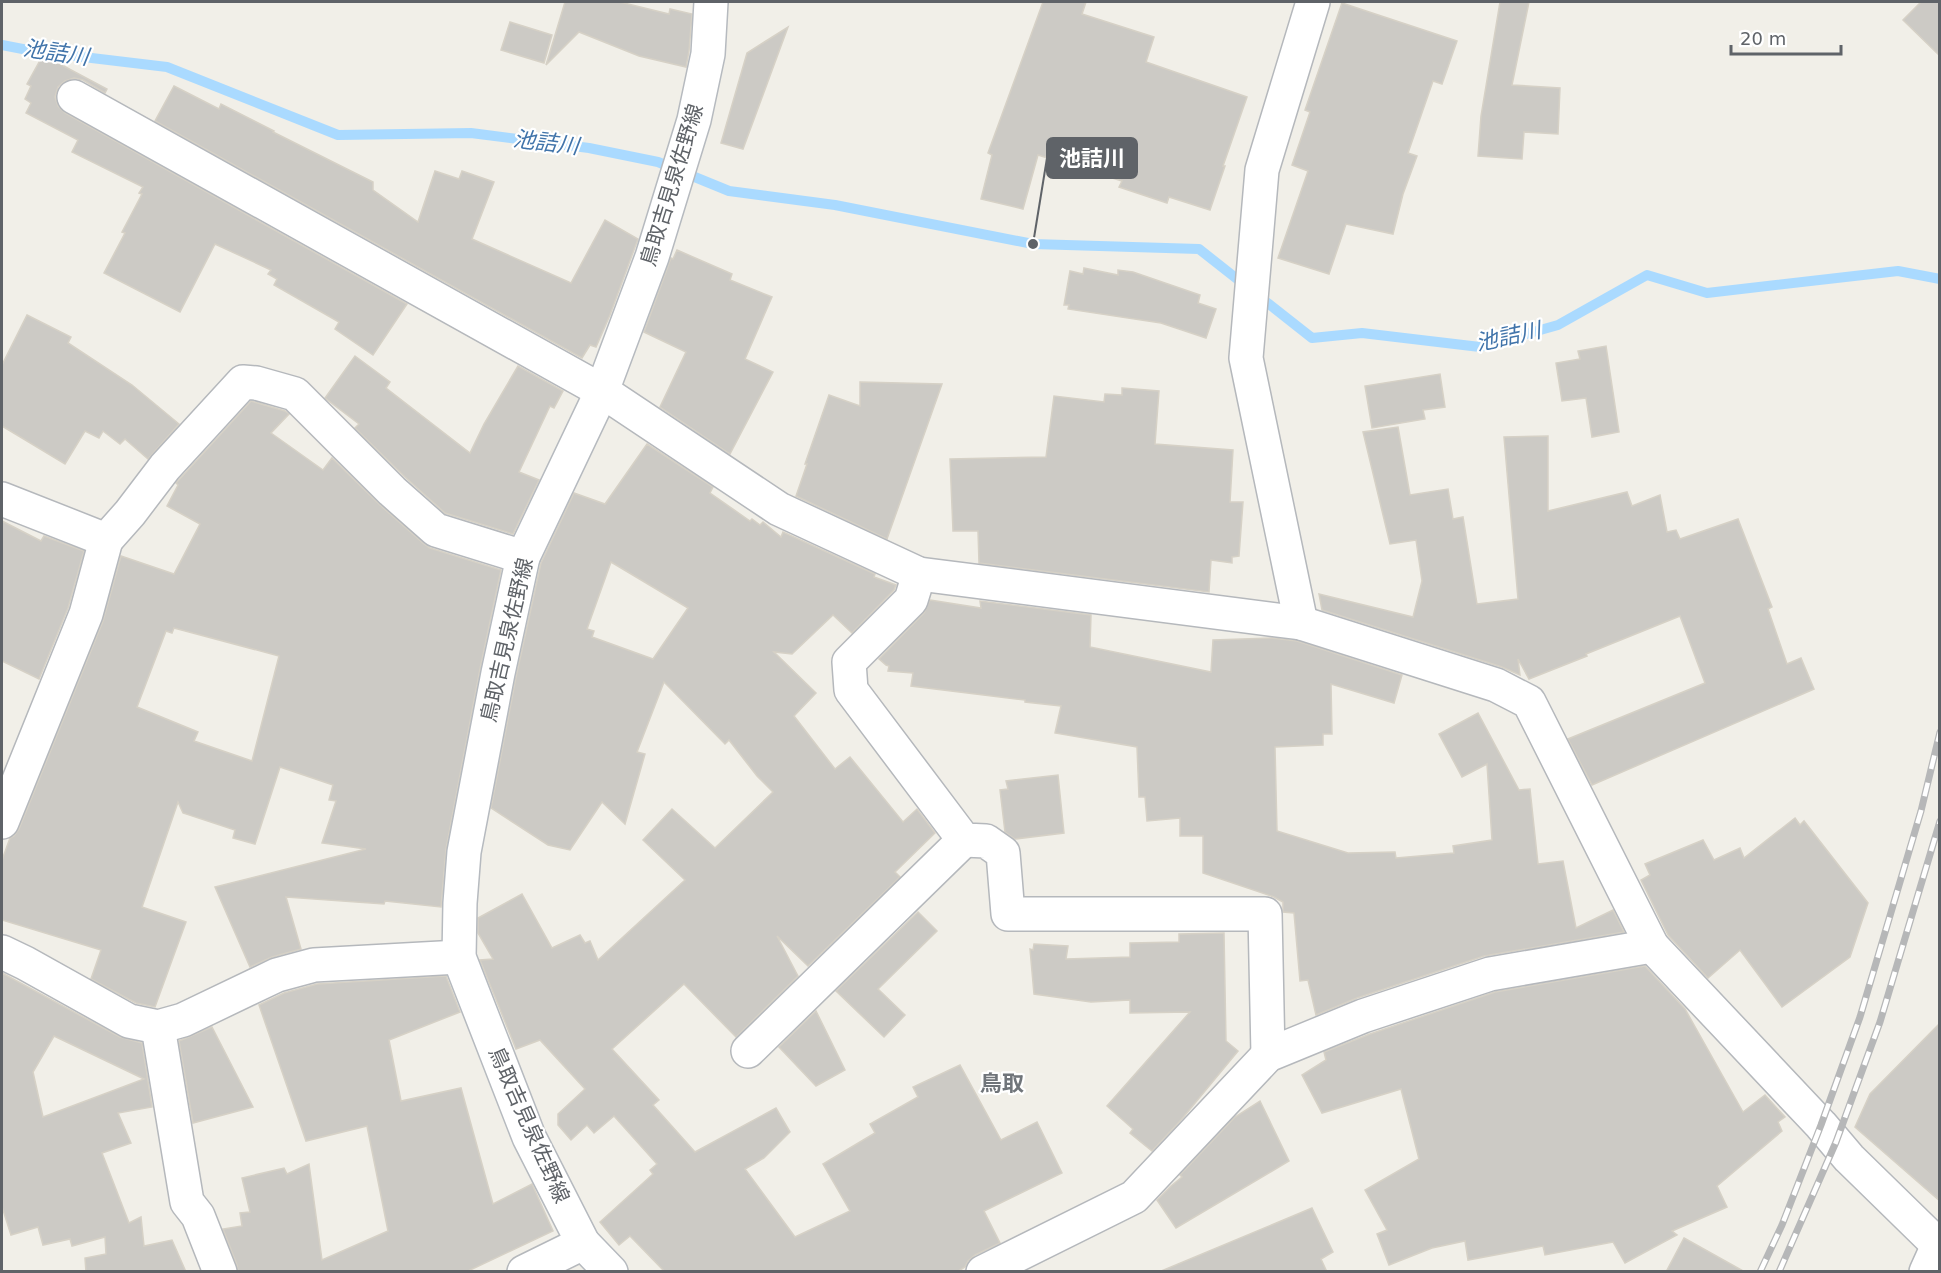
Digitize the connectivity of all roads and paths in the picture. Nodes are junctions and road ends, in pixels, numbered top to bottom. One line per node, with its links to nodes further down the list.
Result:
1 (711, 2): 4 (street, 鳥取吉見泉佐野線)
2 (1313, 2): 9 (street)
3 (74, 97): 4 (street)
4 (602, 391): 7 (street, 鳥取吉見泉佐野線); 8 (street)
5 (2, 499): 6 (street)
6 (106, 540): 7 (street); 10 (street)
7 (524, 557): 14 (street, 鳥取吉見泉佐野線)
8 (919, 574): 9 (street); 11 (street)
9 (1301, 623): 12 (street)
10 (2, 822)
11 (964, 840): 16 (street); 17 (street)
12 (1652, 946): 17 (street); 19 (street)
13 (2, 952): 15 (street)
14 (459, 957): 15 (street); 18 (street, 鳥取吉見泉佐野線)
15 (158, 1027): 20 (street)
16 (748, 1051)
17 (1268, 1055): 23 (street)
18 (583, 1243): 21 (street); 22 (street, 鳥取吉見泉佐野線)
19 (1934, 1252)
20 (220, 1272)
21 (524, 1272)
22 (611, 1272)
23 (983, 1272)

